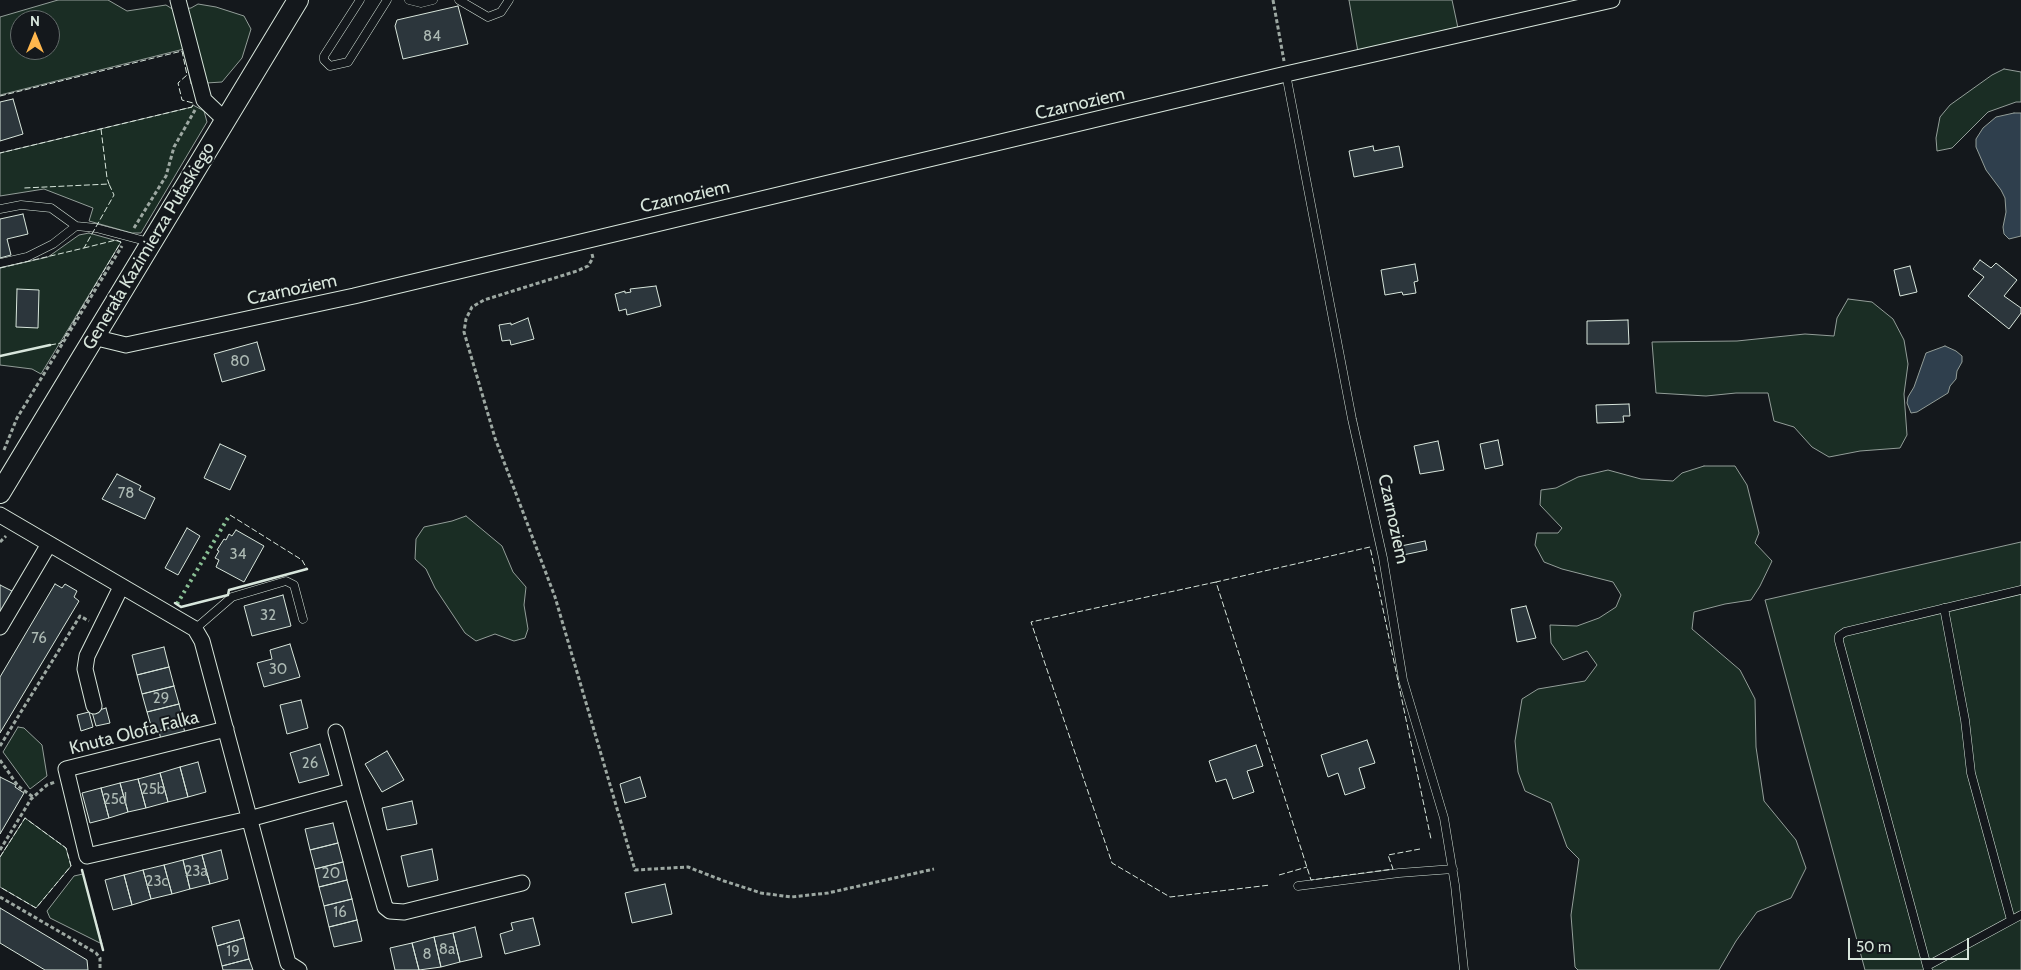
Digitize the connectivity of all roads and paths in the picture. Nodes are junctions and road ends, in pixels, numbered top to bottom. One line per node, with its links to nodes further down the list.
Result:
1 (178, 0): 13 (street)
2 (298, 0): 13 (main road, Generała Kazimierza Pułaskiego)
3 (360, 0): 4 (lane)
4 (387, 0)
5 (409, 0): 6 (lane)
6 (433, 0)
7 (459, 0): 8 (lane)
8 (509, 0)
9 (1273, 0): 11 (path)
10 (1612, 0): 11 (street, Czarnoziem)
11 (1286, 74): 17 (street, Czarnoziem); 43 (lane, Czarnoziem)
12 (197, 107): 16 (path)
13 (225, 120): 18 (main road, Generała Kazimierza Pułaskiego)
14 (0, 209): 15 (lane)
15 (76, 226): 16 (lane); 19 (lane)
16 (127, 238): 18 (lane); 21 (path)
17 (589, 239): 20 (street, Czarnoziem); 42 (path)
18 (151, 243): 20 (main road, Generała Kazimierza Pułaskiego)
19 (0, 263)
20 (93, 337): 22 (main road, Generała Kazimierza Pułaskiego)
21 (2, 454)
22 (0, 493)
23 (0, 515): 24 (street)
24 (49, 544): 25 (street); 29 (street)
25 (121, 587): 30 (street); 31 (street)
26 (2021, 590): 27 (lane)
27 (1944, 608): 48 (lane); 50 (lane)
28 (303, 619): 31 (lane)
29 (0, 627)
30 (101, 628): 32 (street); 35 (path)
31 (195, 629): 33 (street, Knuta Olofa Falka)
32 (94, 706)
33 (226, 729): 37 (street, Knuta Olofa Falka); 40 (street, Knuta Olofa Falka)
34 (336, 732): 38 (street)
35 (0, 746)
36 (0, 760): 39 (path)
37 (68, 778): 39 (path); 40 (street, Knuta Olofa Falka)
38 (352, 792): 40 (street, Knuta Olofa Falka); 44 (street)
39 (33, 797): 41 (path)
40 (249, 819): 49 (street, Knuta Olofa Falka)
41 (0, 850)
42 (934, 869)
43 (1453, 869): 45 (lane); 52 (lane, Czarnoziem)
44 (522, 883)
45 (1298, 886)
46 (0, 897): 51 (path)
47 (2021, 915): 48 (lane)
48 (2011, 920): 50 (lane)
49 (290, 968)
50 (1927, 968)
51 (100, 970)
52 (1464, 970)

